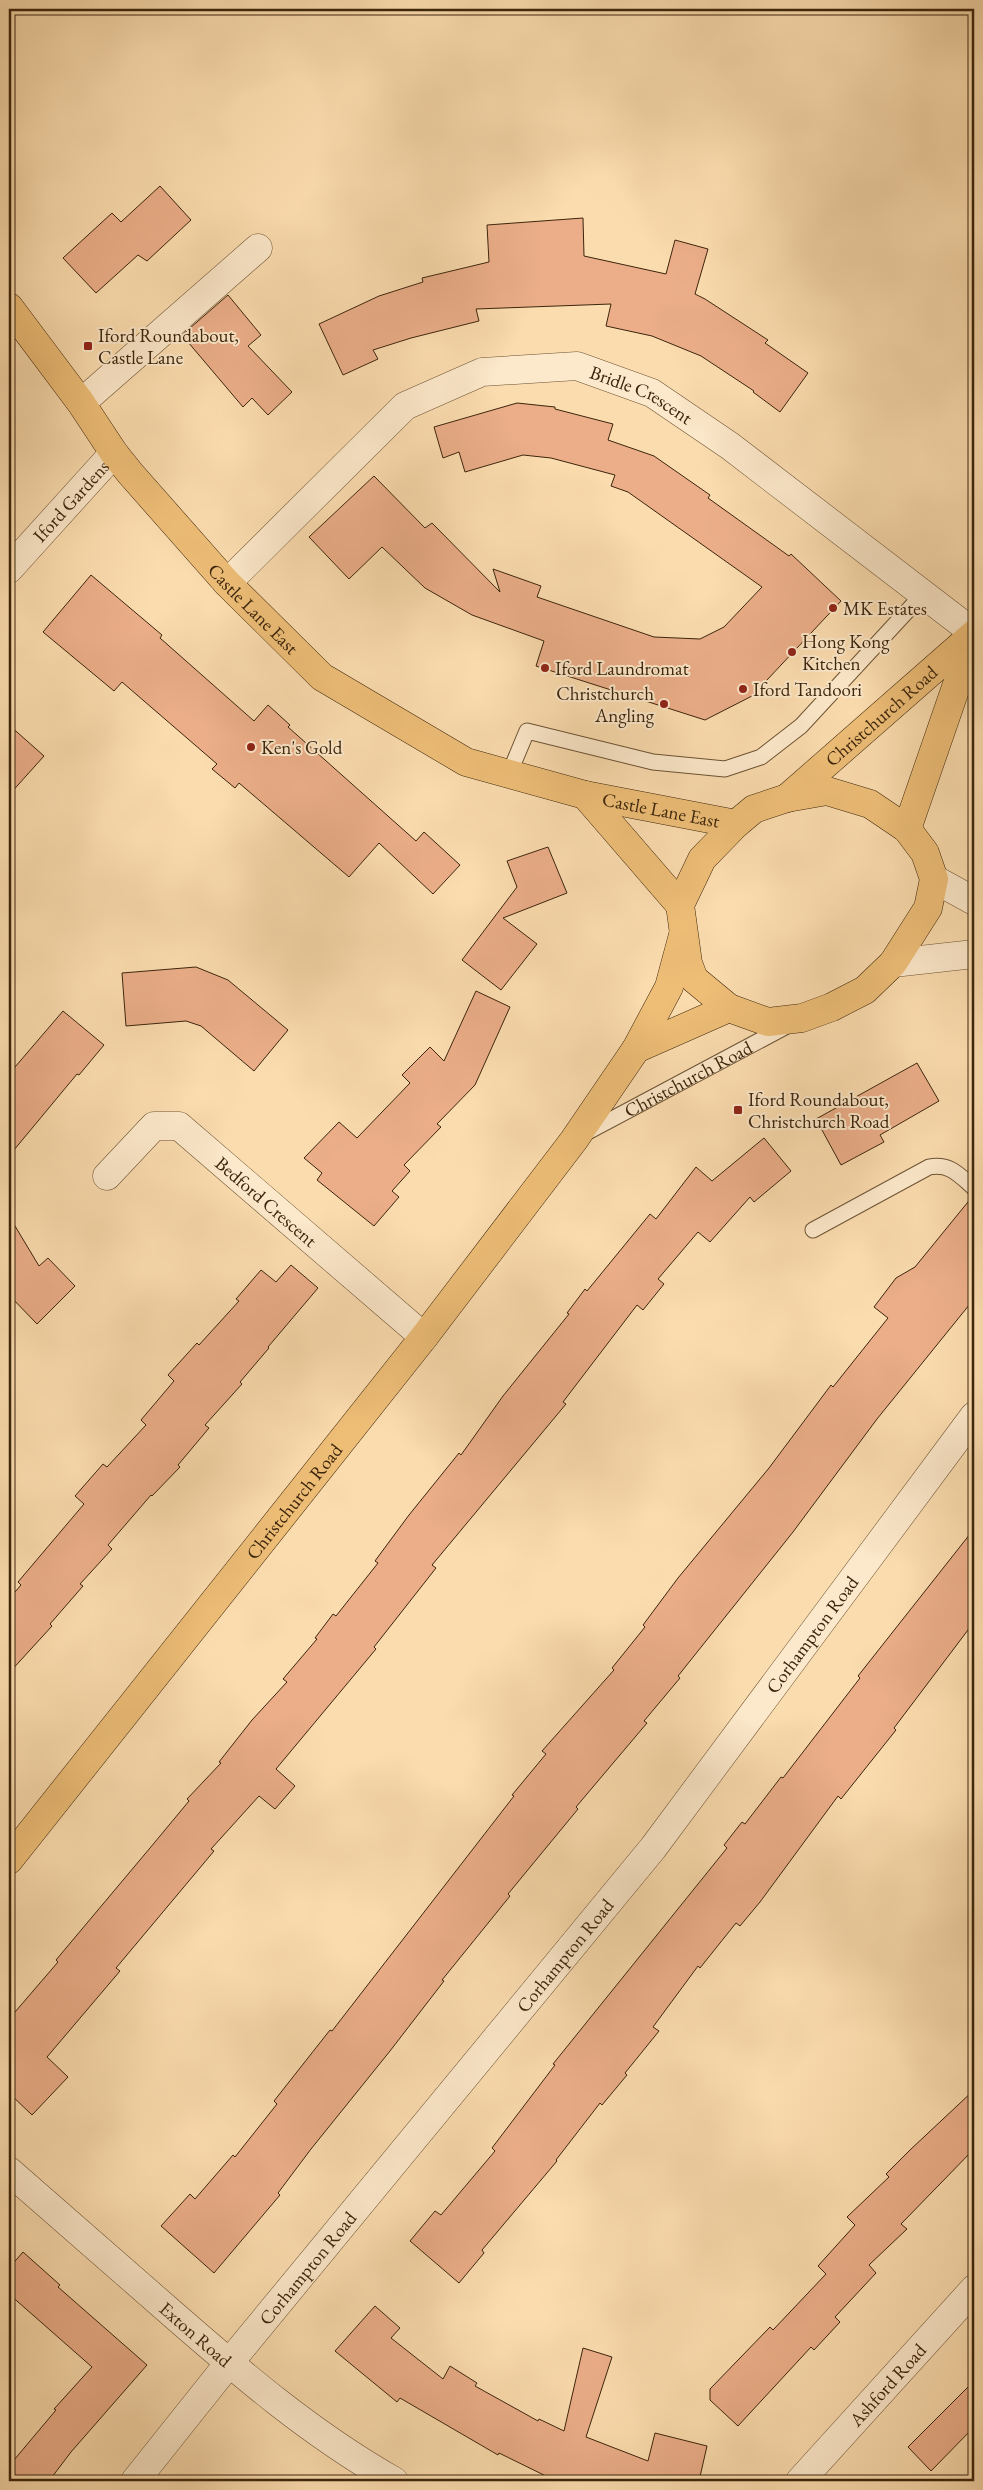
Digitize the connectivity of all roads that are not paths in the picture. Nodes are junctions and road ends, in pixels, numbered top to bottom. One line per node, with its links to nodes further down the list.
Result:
1 (258, 248): 3 (street)
2 (9, 307): 3 (main road, Castle Lane East)
3 (81, 403): 4 (main road, Castle Lane East)
4 (114, 453): 5 (street, Iford Gardens); 6 (main road, Castle Lane East)
5 (9, 570)
6 (227, 584): 7 (street, Bridle Crescent); 9 (main road, Castle Lane East)
7 (922, 594): 8 (street, Bridle Crescent); 9 (lane)
8 (974, 634): 11 (main road, Christchurch Road); 13 (main road, Christchurch Road)
9 (509, 774): 10 (main road, Castle Lane East)
10 (585, 795): 12 (main road, Castle Lane East); 16 (main road, Castle Lane East)
11 (787, 798): 12 (main road); 13 (main road)
12 (736, 824): 16 (main road)
13 (907, 829): 14 (main road)
14 (934, 879): 15 (street); 19 (main road)
15 (974, 901)
16 (680, 905): 17 (main road)
17 (683, 935): 20 (main road); 22 (main road, Christchurch Road)
18 (974, 954): 19 (street)
19 (893, 963): 21 (main road)
20 (729, 1008): 21 (main road); 22 (main road)
21 (802, 1018): 23 (lane, Christchurch Road)
22 (636, 1049): 23 (main road, Christchurch Road)
23 (574, 1140): 27 (main road, Christchurch Road)
24 (107, 1176): 27 (street, Bedford Crescent)
25 (974, 1188): 26 (lane)
26 (813, 1230)
27 (424, 1336): 29 (main road, Christchurch Road)
28 (974, 1416): 32 (street, Corhampton Road)
29 (9, 1860)
30 (9, 2172): 32 (street, Exton Road)
31 (974, 2289): 35 (street, Ashford Road)
32 (229, 2364): 33 (street, Corhampton Road); 34 (street, Exton Road)
33 (135, 2481)
34 (394, 2481)
35 (800, 2481)

